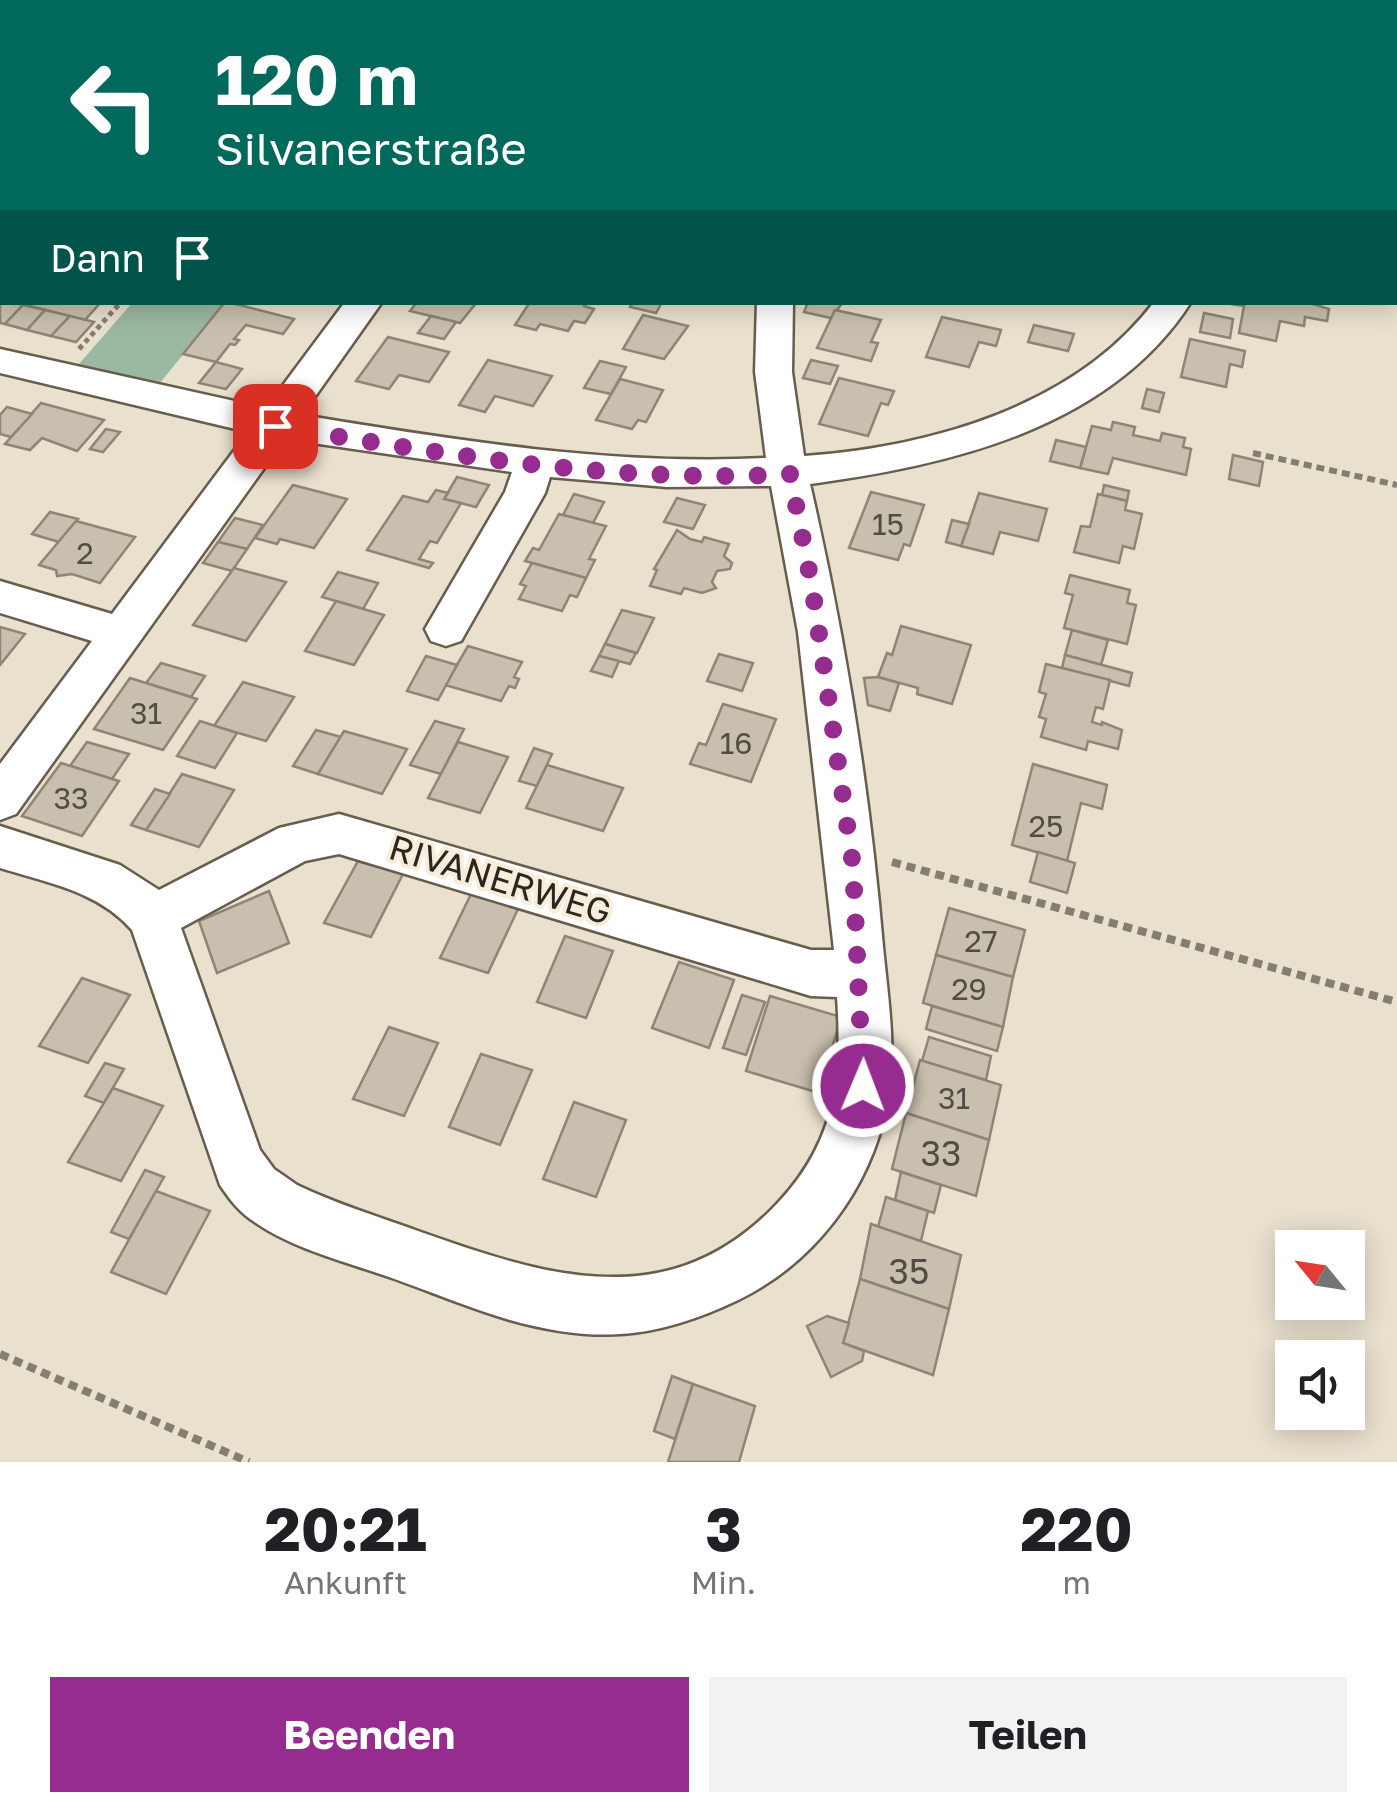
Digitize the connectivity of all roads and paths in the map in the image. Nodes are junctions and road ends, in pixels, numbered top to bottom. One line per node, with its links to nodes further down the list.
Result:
1 (118, 305): 6 (path)
2 (362, 305): 7 (street)
3 (774, 305): 10 (street)
4 (1171, 305): 10 (street)
5 (0, 362): 6 (street)
6 (56, 376): 7 (street)
7 (275, 426): 9 (street); 14 (street)
8 (1253, 453): 11 (path)
9 (535, 462): 10 (street); 13 (street)
10 (790, 474): 17 (street)
11 (1397, 485)
12 (0, 598): 14 (street)
13 (446, 629)
14 (122, 634): 15 (street)
15 (0, 800)
16 (0, 847): 18 (street)
17 (853, 865): 19 (street); 20 (path)
18 (153, 918): 19 (street, RIVANERWEG); 19 (street)
19 (861, 974)
20 (1397, 1002)
21 (0, 1354): 22 (path)
22 (249, 1462)

